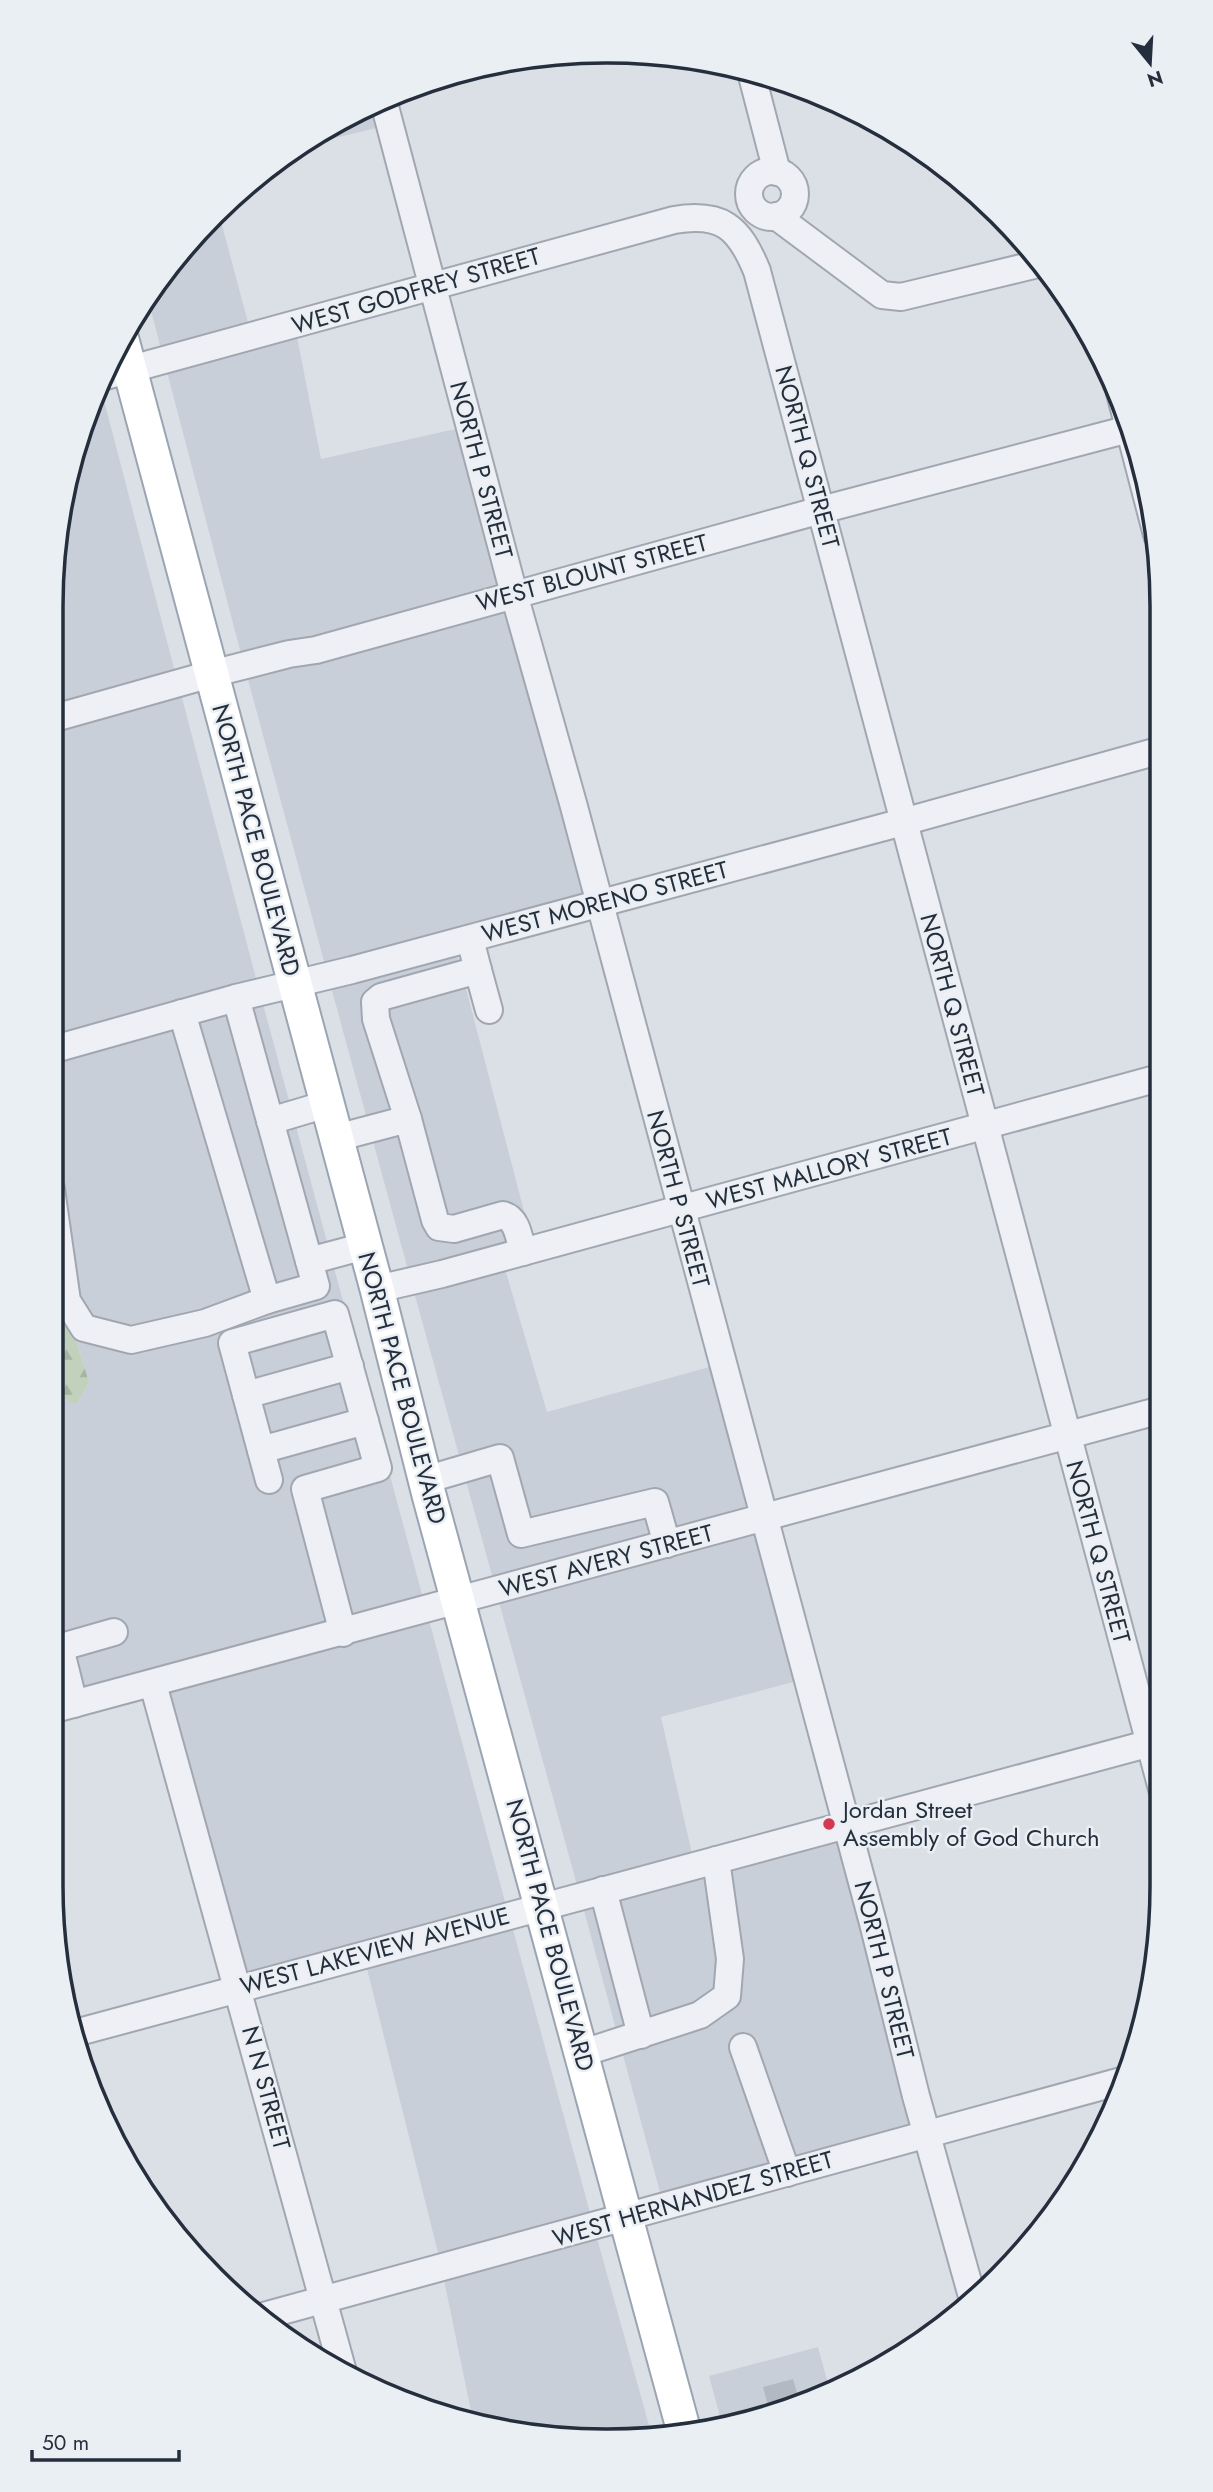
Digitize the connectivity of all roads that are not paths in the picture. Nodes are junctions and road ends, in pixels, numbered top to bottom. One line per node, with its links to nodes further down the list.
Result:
1 (754, 84): 3 (street)
2 (386, 110): 6 (street, NORTH P STREET)
3 (766, 213): 4 (street); 5 (street)
4 (730, 227): 6 (street, WEST GODFREY STREET); 10 (street, NORTH Q STREET)
5 (1030, 266)
6 (433, 286): 7 (street, WEST GODFREY STREET); 11 (street, NORTH P STREET)
7 (122, 361)
8 (119, 366): 12 (main road, NORTH PACE BOULEVARD)
9 (1121, 431): 10 (street, WEST BLOUNT STREET)
10 (821, 510): 11 (street, WEST BLOUNT STREET); 15 (street, NORTH Q STREET)
11 (514, 594): 12 (street, WEST BLOUNT STREET); 16 (street, NORTH P STREET)
12 (211, 674): 13 (street, WEST BLOUNT STREET); 19 (main road, NORTH PACE BOULEVARD)
13 (63, 714)
14 (1150, 753): 15 (street, WEST MORENO STREET)
15 (903, 822): 16 (street, WEST MORENO STREET); 28 (street, NORTH Q STREET)
16 (600, 903): 17 (street, WEST MORENO STREET); 30 (street, NORTH P STREET)
17 (470, 939): 18 (street); 19 (street, WEST MORENO STREET)
18 (478, 970): 21 (street); 26 (street)
19 (295, 984): 20 (street, WEST MORENO STREET); 25 (main road, NORTH PACE BOULEVARD)
20 (236, 998): 22 (street, WEST MORENO STREET); 27 (street)
21 (489, 1010)
22 (182, 1013): 23 (street, WEST MORENO STREET); 36 (street)
23 (63, 1047)
24 (1150, 1080): 28 (street, WEST MALLORY STREET)
25 (327, 1104): 27 (street); 29 (main road, NORTH PACE BOULEVARD)
26 (408, 1119): 29 (street); 32 (street)
27 (270, 1121): 33 (street)
28 (985, 1126): 30 (street, WEST MALLORY STREET); 41 (street, NORTH Q STREET)
29 (336, 1138): 31 (main road, NORTH PACE BOULEVARD)
30 (680, 1209): 32 (street, WEST MALLORY STREET); 45 (street, NORTH P STREET)
31 (365, 1246): 33 (street); 35 (main road, NORTH PACE BOULEVARD)
32 (523, 1252): 35 (street, WEST MALLORY STREET)
33 (309, 1261): 36 (street)
34 (63, 1273): 36 (street)
35 (377, 1289): 44 (main road, NORTH PACE BOULEVARD)
36 (267, 1300)
37 (350, 1366): 38 (street); 38 (street); 40 (street)
38 (246, 1395): 42 (street)
39 (1150, 1413): 41 (street, WEST AVERY STREET)
40 (365, 1421): 42 (street); 49 (street)
41 (1068, 1437): 45 (street, WEST AVERY STREET); 53 (street, NORTH Q STREET)
42 (261, 1450): 43 (street)
43 (269, 1480)
44 (425, 1480): 46 (street); 47 (main road, NORTH PACE BOULEVARD)
45 (764, 1518): 46 (street, WEST AVERY STREET); 55 (street, NORTH P STREET)
46 (667, 1544): 47 (street, WEST AVERY STREET)
47 (458, 1600): 49 (street, WEST AVERY STREET); 58 (main road, NORTH PACE BOULEVARD)
48 (114, 1632): 50 (street)
49 (343, 1633): 51 (street, WEST AVERY STREET)
50 (63, 1647)
51 (153, 1684): 52 (street, WEST AVERY STREET); 59 (street, N N STREET)
52 (63, 1707)
53 (1150, 1724)
54 (1150, 1743): 55 (street, WEST LAKEVIEW AVENUE)
55 (846, 1825): 56 (street, WEST LAKEVIEW AVENUE); 65 (street, NORTH P STREET)
56 (716, 1860): 57 (street, WEST LAKEVIEW AVENUE); 61 (street)
57 (603, 1890): 58 (street, WEST LAKEVIEW AVENUE); 61 (street)
58 (543, 1906): 59 (street, WEST LAKEVIEW AVENUE); 63 (main road, NORTH PACE BOULEVARD)
59 (239, 1988): 60 (street, WEST LAKEVIEW AVENUE); 69 (street, N N STREET)
60 (83, 2031)
61 (641, 2035): 63 (street)
62 (743, 2047): 66 (street)
63 (583, 2053): 67 (main road, NORTH PACE BOULEVARD)
64 (1112, 2084): 65 (street, WEST HERNANDEZ STREET)
65 (928, 2133): 66 (street, WEST HERNANDEZ STREET); 68 (street, NORTH P STREET)
66 (787, 2173): 67 (street, WEST HERNANDEZ STREET)
67 (627, 2218): 69 (street, WEST HERNANDEZ STREET); 72 (main road, NORTH PACE BOULEVARD)
68 (970, 2289)
69 (324, 2301): 70 (street, WEST HERNANDEZ STREET); 71 (street, N N STREET)
70 (272, 2314)
71 (339, 2358)
72 (682, 2423)

